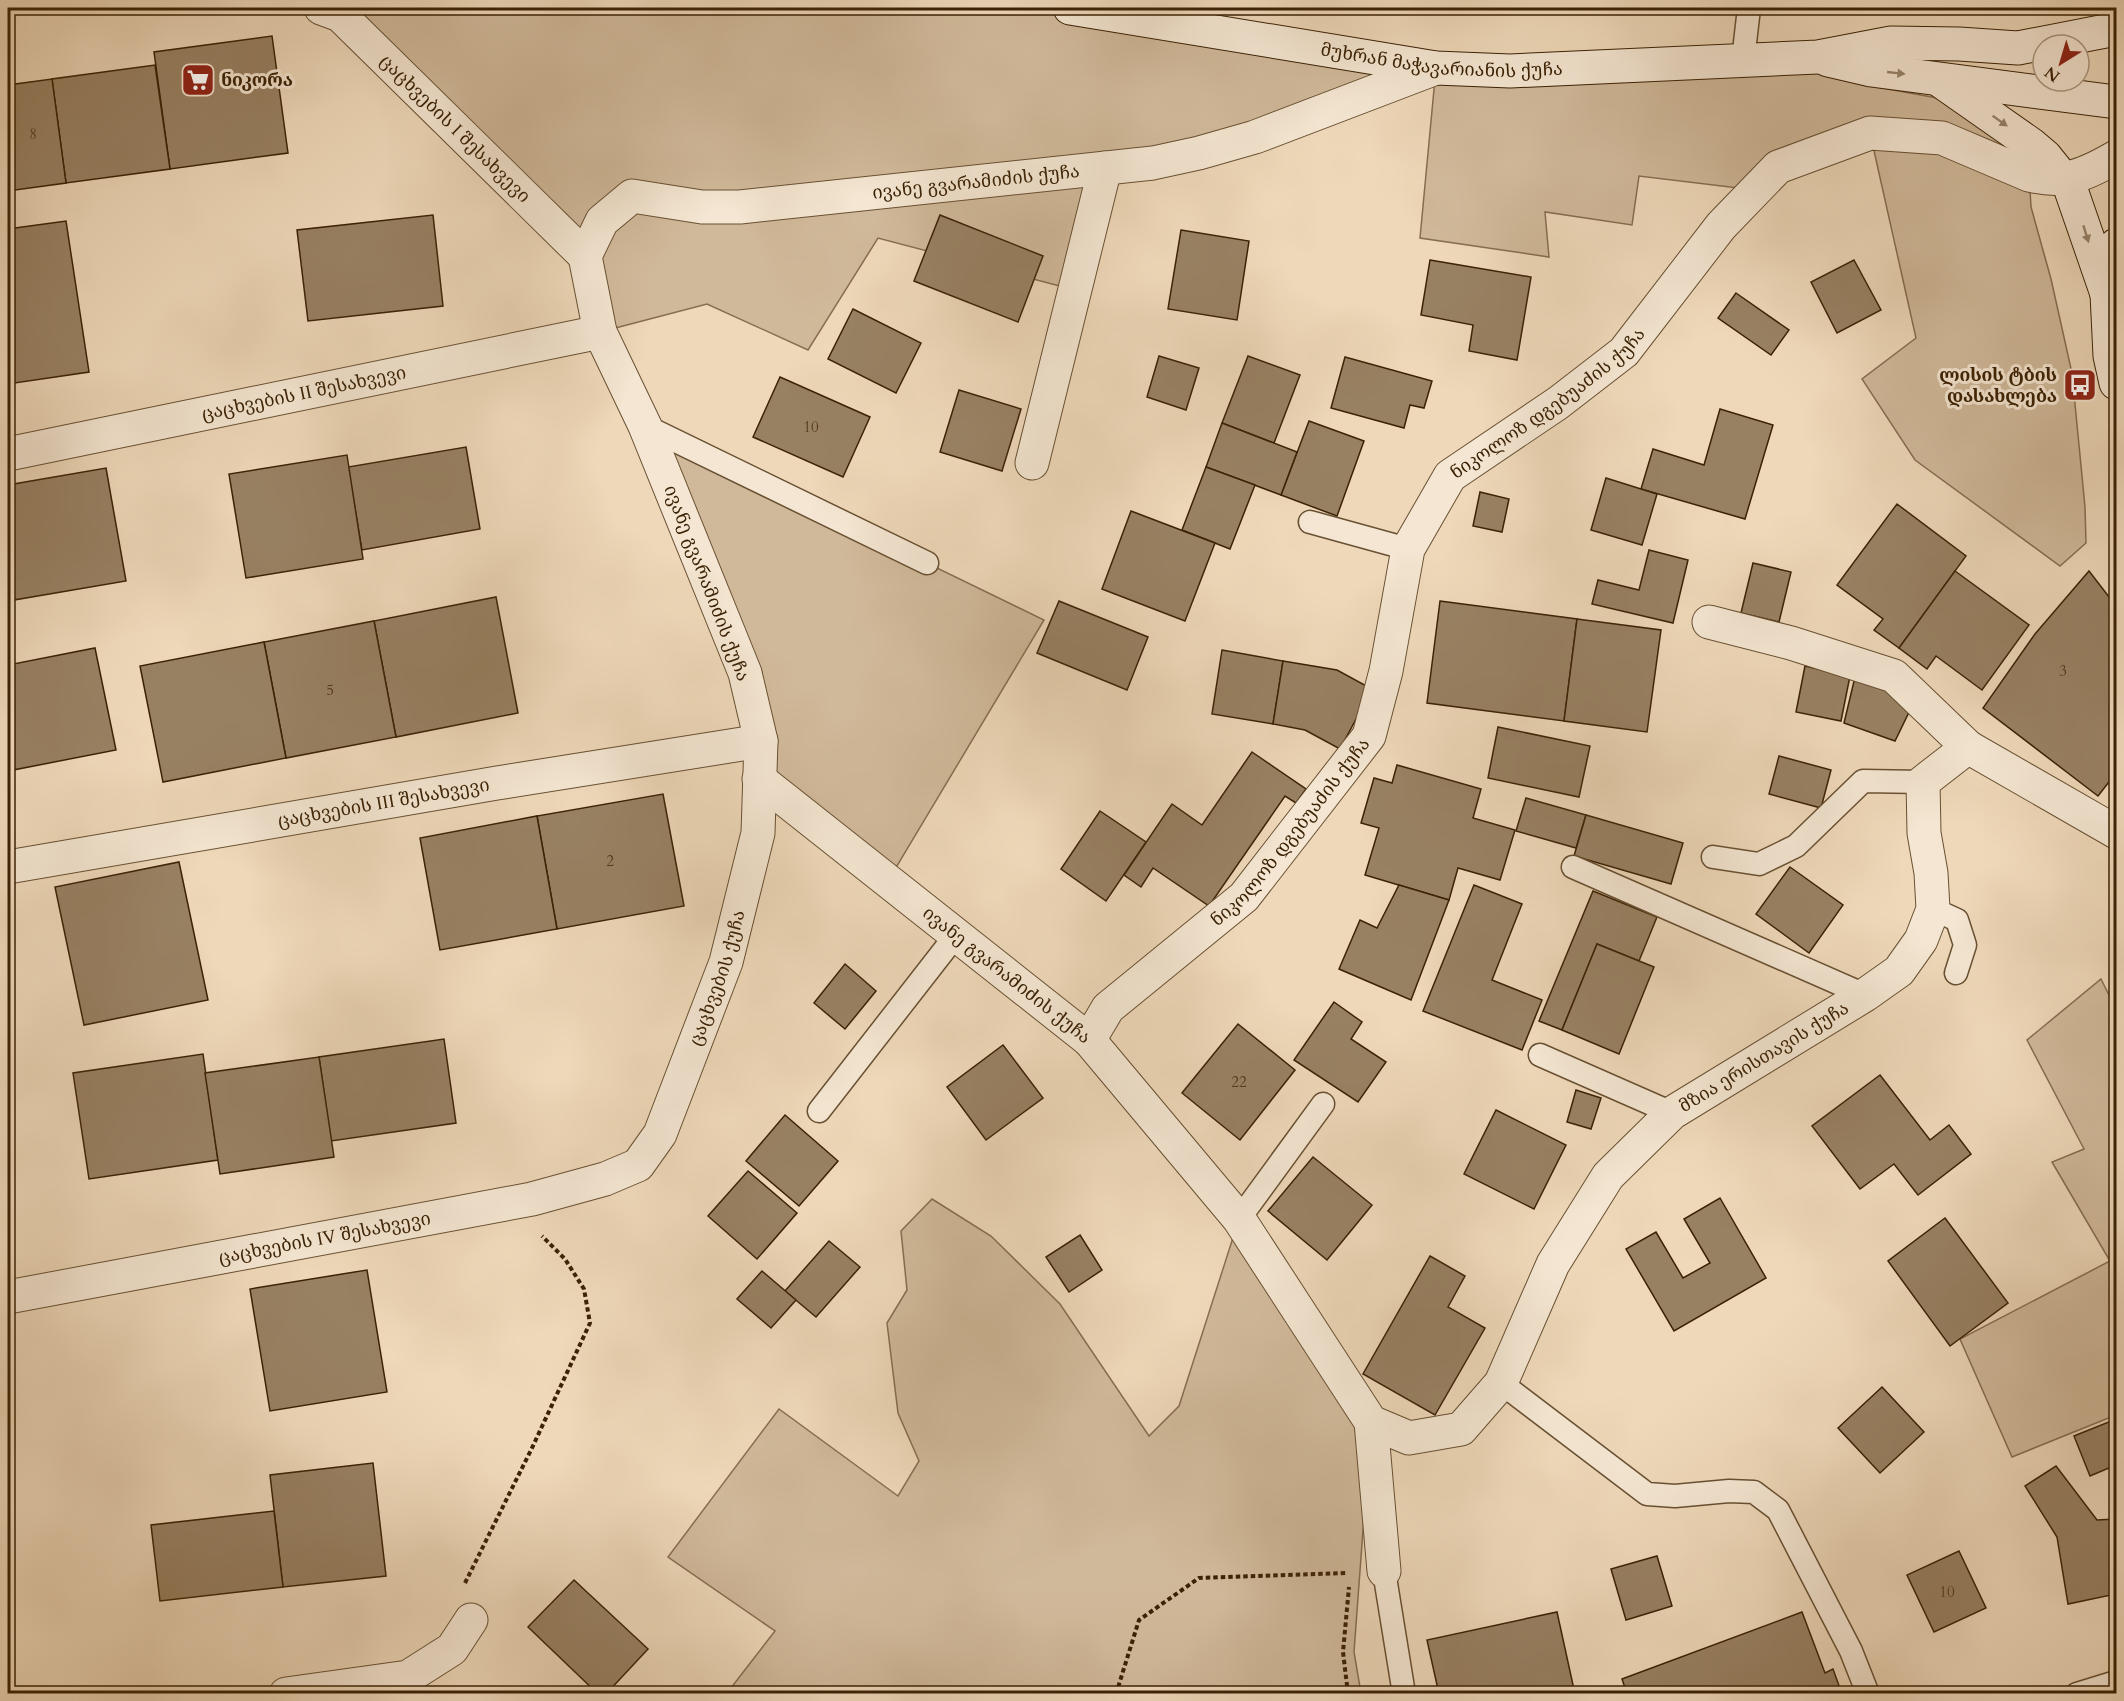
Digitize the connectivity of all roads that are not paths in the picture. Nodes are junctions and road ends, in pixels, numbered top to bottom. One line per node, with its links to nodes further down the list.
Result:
1 (321, 8): 16 (street, ცაცხვების I შესახვევი)
2 (1070, 8): 9 (street, მუხრან მაჭავარიანის ქუჩა)
3 (1749, 8): 8 (lane)
4 (2109, 8): 6 (street)
5 (2116, 29): 6 (street)
6 (1959, 44): 7 (street)
7 (1818, 57): 8 (street, მუხრან მაჭავარიანის ქუჩა); 10 (street, one-way to 10)
8 (1743, 60): 9 (street, მუხრან მაჭავარიანის ქუჩა)
9 (1436, 68): 13 (street, ივანე გვარამიძის ქუჩა)
10 (1934, 77): 11 (street); 14 (street, one-way to 14)
11 (2116, 102)
12 (2116, 157): 14 (street)
13 (1105, 168): 16 (street, ივანე გვარამიძის ქუჩა); 22 (street)
14 (2065, 179): 17 (street, one-way to 17); 24 (street, ნიკოლოზ დგებუაძის ქუჩა)
15 (2116, 245): 17 (street)
16 (585, 256): 18 (street, ივანე გვარამიძის ქუჩა)
17 (2107, 294): 19 (street)
18 (600, 332): 20 (street, ივანე გვარამიძის ქუჩა); 21 (street, ცაცხვების II შესახვევი)
19 (2116, 383)
20 (645, 426): 25 (lane); 27 (street, ივანე გვარამიძის ქუჩა)
21 (8, 454)
22 (1032, 463)
23 (1310, 522): 24 (lane)
24 (1408, 549): 39 (street, ნიკოლოზ დგებუაძის ქუჩა)
25 (927, 563)
26 (1709, 622): 28 (street)
27 (761, 741): 29 (street, ივანე გვარამიძის ქუჩა); 33 (street, ცაცხვების III შესახვევი)
28 (1968, 747): 30 (street); 31 (street)
29 (759, 779): 36 (street, ივანე გვარამიძის ქუჩა); 44 (street, ცაცხვების ქუჩა)
30 (1923, 782): 32 (lane); 35 (street, მზია ერისთავის ქუჩა)
31 (2116, 832)
32 (1713, 857)
33 (8, 867)
34 (1573, 867): 38 (lane)
35 (1933, 909): 37 (lane); 38 (street, მზია ერისთავის ქუჩა)
36 (956, 935): 39 (street, ივანე გვარამიძის ქუჩა); 42 (lane)
37 (1956, 973)
38 (1865, 995): 43 (street, მზია ერისთავის ქუჩა)
39 (1089, 1040): 45 (street, ივანე გვარამიძის ქუჩა)
40 (1540, 1055): 43 (lane)
41 (1323, 1104): 45 (lane)
42 (819, 1111)
43 (1672, 1113): 47 (street, მზია ერისთავის ქუჩა)
44 (638, 1165): 46 (street, ცაცხვების IV შესახვევი)
45 (1239, 1219): 48 (street, ივანე გვარამიძის ქუჩა)
46 (8, 1297)
47 (1501, 1383): 48 (street, მზია ერისთავის ქუჩა); 54 (lane)
48 (1371, 1422): 49 (street, ივანე გვარამიძის ქუჩა)
49 (1384, 1571): 53 (lane)
50 (471, 1620): 52 (street)
51 (2116, 1682): 55 (lane)
52 (286, 1694)
53 (1404, 1694)
54 (1868, 1694)
55 (2077, 1694)

